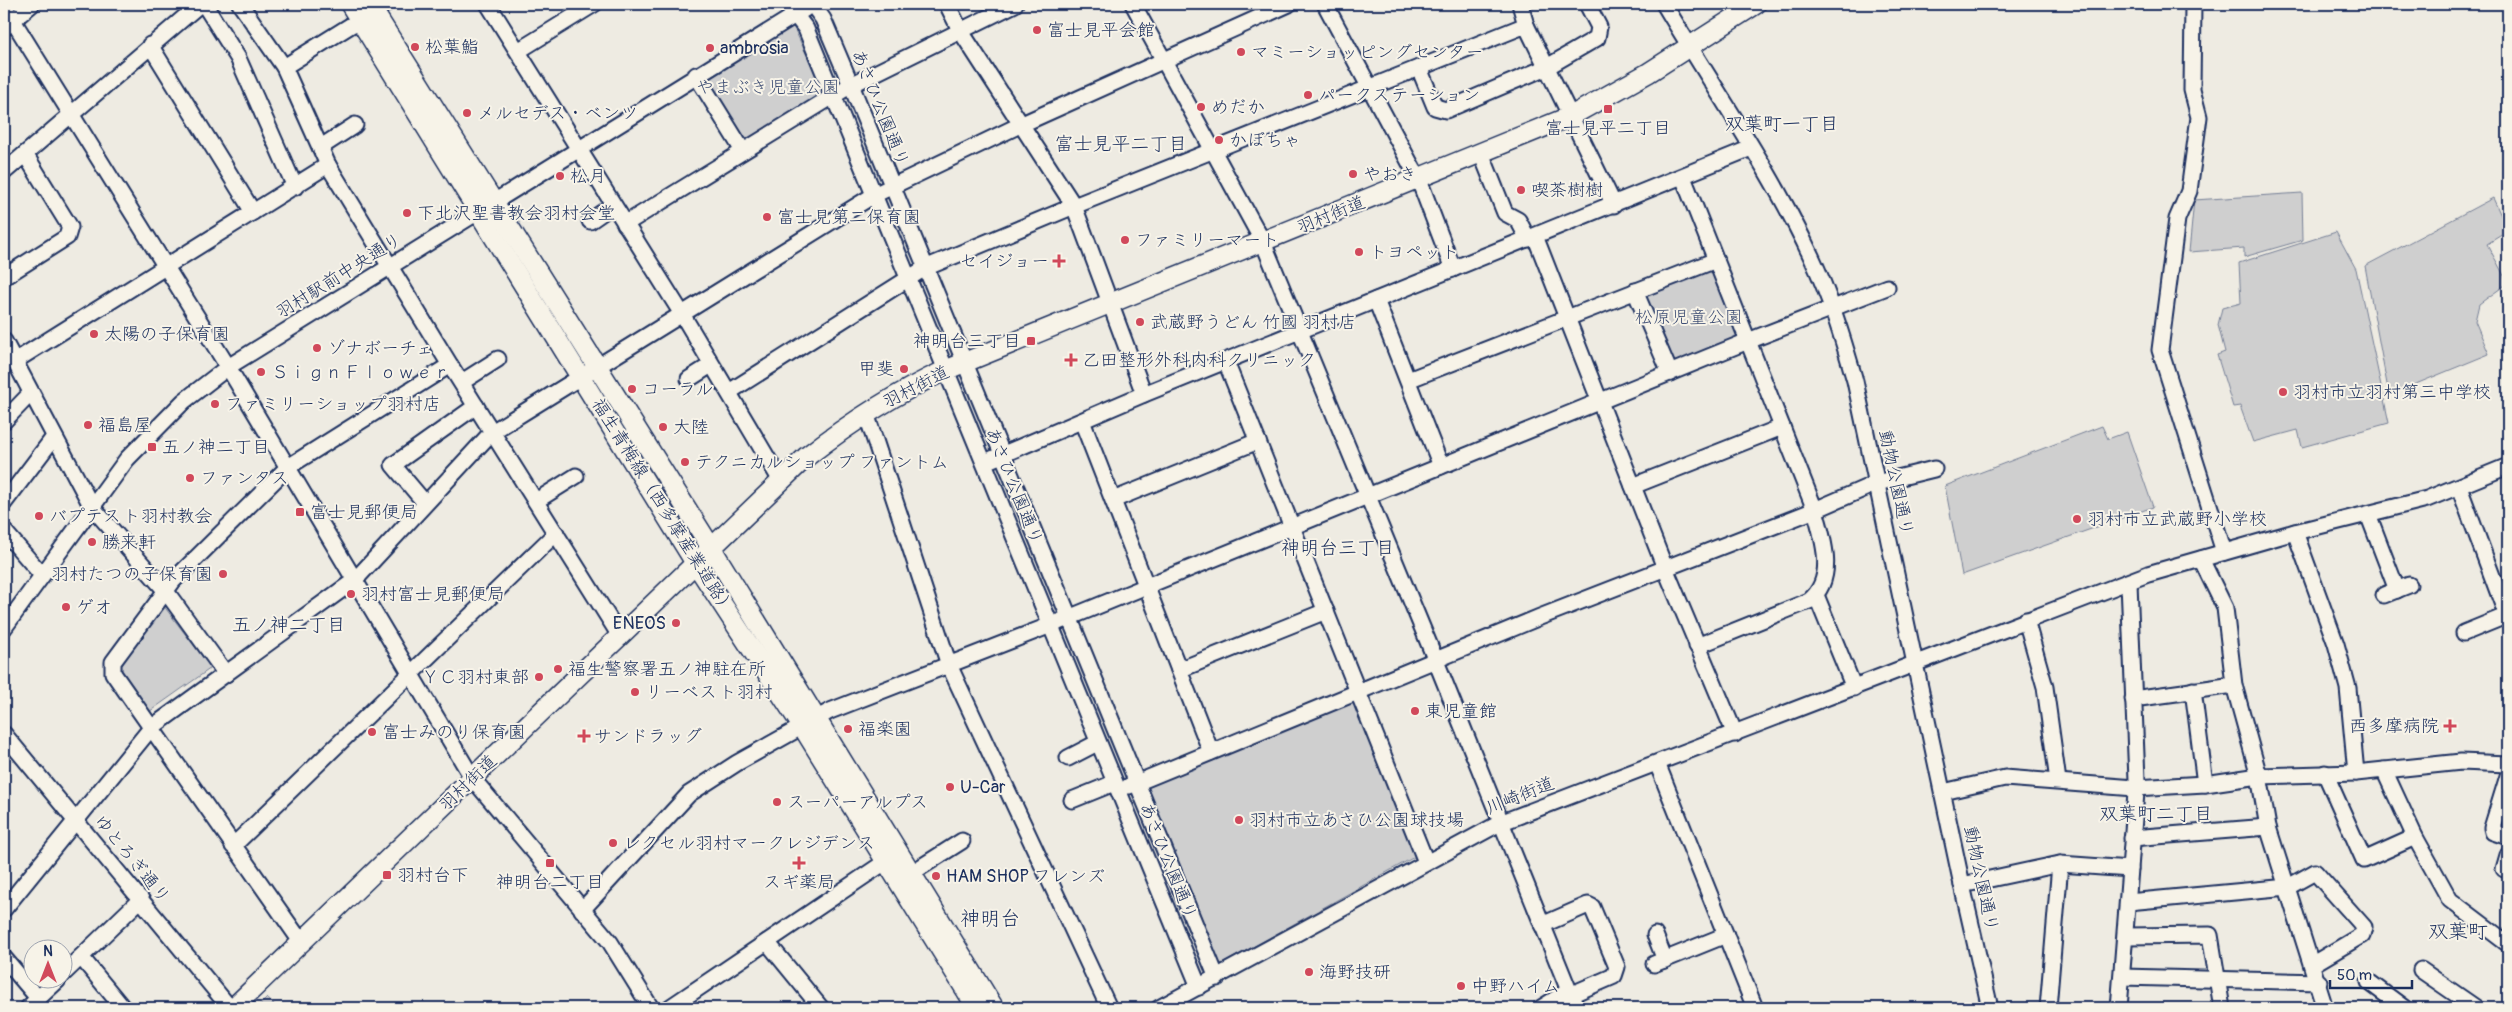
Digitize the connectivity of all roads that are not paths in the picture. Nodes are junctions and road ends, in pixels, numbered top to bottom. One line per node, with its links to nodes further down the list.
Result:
1 (32, 4): 21 (street)
2 (200, 4): 24 (street)
3 (204, 4): 51 (street)
4 (240, 4): 28 (street)
5 (488, 4): 26 (street)
6 (594, 4): 26 (street)
7 (814, 4): 20 (street, 羽村駅前中央通り); 32 (street, あさひ公園通り)
8 (947, 4): 23 (street)
9 (1015, 4): 23 (street)
10 (1133, 4): 27 (street)
11 (1289, 4): 27 (street)
12 (1325, 4): 33 (street)
13 (1520, 4): 22 (street)
14 (1587, 4): 29 (street)
15 (1664, 4): 25 (street, 動物公園通り)
16 (1756, 4): 25 (main road, 羽村街道)
17 (2193, 4): 128 (street)
18 (4, 6): 21 (street)
19 (368, 8): 28 (street); 55 (main road, 福生青梅線（西多摩産業道路）)
20 (792, 8): 31 (street, 羽村駅前中央通り); 34 (street, あさひ公園通り)
21 (8, 24): 35 (street)
22 (1526, 25): 29 (street); 30 (street)
23 (960, 30): 32 (street); 38 (street)
24 (150, 45): 35 (street); 57 (street)
25 (1690, 47): 36 (main road, 羽村街道); 40 (street, 動物公園通り)
26 (518, 51): 41 (street)
27 (1164, 59): 38 (street); 43 (street)
28 (284, 67): 39 (street)
29 (1547, 67): 30 (street); 36 (street)
30 (1420, 68): 33 (street)
31 (696, 75): 41 (street, 羽村駅前中央通り); 42 (street)
32 (851, 85): 34 (street); 50 (street, あさひ公園通り)
33 (1370, 88): 43 (street); 49 (street)
34 (834, 96): 42 (street); 52 (street, あさひ公園通り)
35 (71, 115): 45 (street); 64 (street)
36 (1570, 116): 44 (main road, 羽村街道); 54 (street)
37 (355, 125): 39 (street)
38 (1020, 125): 50 (street); 56 (street)
39 (321, 147): 46 (street)
40 (1751, 148): 48 (street); 73 (street, 動物公園通り)
41 (578, 149): 53 (street); 55 (street, 羽村駅前中央通り)
42 (743, 151): 59 (street)
43 (1215, 151): 56 (street); 61 (street)
44 (1481, 153): 49 (main road, 羽村街道); 60 (street)
45 (25, 154): 47 (street); 67 (street)
46 (328, 165): 51 (street); 63 (street)
47 (4, 172)
48 (1683, 178): 54 (street); 62 (street)
49 (1419, 180): 61 (main road, 羽村街道); 66 (street)
50 (891, 186): 52 (street); 65 (street, あさひ公園通り)
51 (295, 187): 57 (street)
52 (874, 195): 68 (street, あさひ公園通り); 74 (street)
53 (613, 205): 58 (street); 59 (street)
54 (1614, 205): 60 (street)
55 (486, 206): 63 (street, 羽村駅前中央通り); 87 (main road, 福生青梅線（西多摩産業道路）)
56 (1074, 206): 65 (street); 72 (street)
57 (253, 212): 64 (street)
58 (590, 221)
59 (625, 224): 74 (street)
60 (1532, 238): 66 (street); 75 (street)
61 (1263, 242): 72 (main road, 羽村街道); 76 (street)
62 (1716, 260): 70 (street); 78 (street)
63 (390, 266): 83 (street); 85 (street, 羽村駅前中央通り)
64 (166, 267): 80 (street); 85 (street)
65 (925, 268): 68 (street); 82 (street, あさひ公園通り)
66 (1453, 269): 71 (street)
67 (4, 277)
68 (908, 278): 86 (street, あさひ公園通り); 92 (street)
69 (1887, 287): 73 (street)
70 (1635, 291): 75 (street); 88 (street)
71 (1376, 300): 76 (street); 90 (street)
72 (1109, 302): 82 (main road, 羽村街道); 94 (street)
73 (1833, 308): 78 (street); 112 (street, 動物公園通り)
74 (682, 314): 84 (street); 87 (street)
75 (1567, 318): 90 (street); 95 (street)
76 (1300, 331): 81 (street); 115 (street)
77 (4, 341): 80 (street)
78 (1748, 341): 88 (street); 100 (street)
79 (498, 359): 91 (street)
80 (15, 361): 93 (street)
81 (1226, 362): 94 (street); 103 (street)
82 (963, 363): 86 (main road, 羽村街道); 104 (street, あさひ公園通り)
83 (450, 364): 91 (street); 108 (street)
84 (711, 365): 89 (street); 92 (street)
85 (228, 368): 108 (street); 120 (street, 羽村駅前中央通り)
86 (946, 370): 97 (main road, 羽村街道); 105 (street, あさひ公園通り)
87 (589, 371): 101 (street); 127 (main road, 福生青梅線（西多摩産業道路）); 130 (main road, 福生青梅線（西多摩産業道路）)
88 (1670, 373): 95 (street)
89 (689, 379)
90 (1408, 380): 106 (street)
91 (462, 382): 96 (street)
92 (729, 392): 111 (street)
93 (32, 393): 98 (street); 102 (street)
94 (1144, 394): 99 (street)
95 (1600, 401): 106 (street); 113 (street)
96 (476, 406): 101 (street); 119 (street)
97 (866, 413): 111 (main road, 羽村街道); 149 (street)
98 (4, 421)
99 (1082, 421): 104 (street); 116 (street)
100 (1782, 427): 113 (street); 121 (street)
101 (492, 432): 117 (street); 119 (street)
102 (54, 437): 118 (street); 120 (street)
103 (1258, 441): 116 (street); 123 (street)
104 (1002, 455): 105 (street); 141 (street, あさひ公園通り)
105 (984, 462): 143 (street, あさひ公園通り)
106 (1442, 466): 115 (street)
107 (2508, 466): 114 (street, 川崎街道)
108 (288, 467): 133 (street); 136 (street)
109 (1934, 469): 112 (street)
110 (576, 476): 117 (street)
111 (781, 481): 127 (main road, 羽村街道)
112 (1877, 483): 121 (street); 150 (street, 動物公園通り)
113 (1633, 486): 131 (street)
114 (2459, 487): 122 (street, 川崎街道); 140 (street)
115 (1368, 497): 123 (street); 148 (street)
116 (1113, 500): 135 (street)
117 (536, 501): 126 (street)
118 (4, 503)
119 (425, 503): 133 (street)
120 (92, 507): 132 (street, 羽村駅前中央通り); 136 (street)
121 (1815, 510): 131 (street); 138 (street)
122 (2368, 514): 125 (street, 川崎街道); 137 (street)
123 (1292, 527): 135 (street); 139 (street)
124 (4, 531): 132 (street)
125 (2295, 532): 128 (street, 川崎街道); 170 (street)
126 (556, 533): 146 (street); 152 (street)
127 (712, 549): 130 (main road, 羽村街道); 159 (main road, 福生青梅線（西多摩産業道路）)
128 (2224, 552): 129 (street, 川崎街道)
129 (2201, 559): 134 (street, 川崎街道); 154 (street)
130 (696, 564): 146 (main road, 羽村街道); 159 (main road, 福生青梅線（西多摩産業道路）)
131 (1665, 568): 147 (street); 148 (street)
132 (42, 575): 144 (street, 羽村駅前中央通り)
133 (355, 580): 152 (street); 153 (street)
134 (2129, 583): 142 (street, 川崎街道); 158 (street)
135 (1146, 586): 141 (street); 151 (street)
136 (165, 590): 153 (street); 160 (street)
137 (2397, 590)
138 (1816, 595): 147 (street); 155 (street)
139 (1326, 611): 151 (street); 157 (street)
140 (2508, 615): 145 (street)
141 (1068, 617): 143 (street); 175 (street, あさひ公園通り)
142 (2026, 620): 150 (street, 川崎街道); 174 (street)
143 (1051, 625): 149 (street); 163 (street, あさひ公園通り)
144 (4, 628)
145 (2464, 633)
146 (620, 636): 173 (main road, 羽村街道)
147 (1697, 646): 162 (street)
148 (1436, 661): 157 (street); 182 (street)
149 (949, 665): 159 (street); 228 (street)
150 (1917, 665): 155 (street, 川崎街道); 179 (street, 動物公園通り)
151 (1179, 670): 164 (street)
152 (410, 673): 173 (street); 188 (street)
153 (226, 674): 160 (street)
154 (2234, 685): 156 (street); 171 (street)
155 (1854, 688): 162 (street, 川崎街道)
156 (2194, 690): 158 (street); 176 (street)
157 (1358, 691): 164 (street); 190 (street)
158 (2133, 699): 178 (street)
159 (808, 722): 189 (main road, 福生青梅線（西多摩産業道路）); 199 (street)
160 (151, 728): 181 (street); 188 (street)
161 (4, 734): 181 (street, ゆとろぎ通り)
162 (1735, 734): 166 (street, 川崎街道)
163 (1097, 743): 165 (street); 177 (street, あさひ公園通り)
164 (1211, 752): 175 (street)
165 (1068, 758)
166 (1657, 763): 182 (street, 川崎街道); 202 (street)
167 (2508, 764): 168 (street)
168 (2384, 770): 170 (street); 184 (street)
169 (2325, 773): 170 (street); 171 (street); 184 (street)
170 (2356, 773)
171 (2259, 776): 176 (street); 183 (street)
172 (2508, 776): 185 (street)
173 (473, 779): 199 (street); 205 (main road, 羽村街道)
174 (2058, 781): 178 (street); 179 (street)
175 (1136, 783): 177 (street); 213 (street, あさひ公園通り)
176 (2204, 784): 178 (street)
177 (1116, 786): 180 (street); 217 (street, あさひ公園通り)
178 (2135, 788): 186 (street)
179 (1943, 792): 194 (street, 動物公園通り)
180 (1072, 800)
181 (76, 821): 196 (street, ゆとろぎ通り); 198 (street)
182 (1500, 823): 190 (street, 川崎街道); 200 (street)
183 (2268, 827): 186 (street); 195 (street)
184 (2415, 837): 206 (street)
185 (2508, 837)
186 (2132, 838): 192 (street)
187 (962, 841): 193 (street)
188 (233, 846): 205 (street)
189 (892, 858): 193 (main road, 福生青梅線（西多摩産業道路）); 204 (street); 226 (main road, 福生青梅線（西多摩産業道路）)
190 (1426, 862): 213 (street, 川崎街道)
191 (2060, 864): 192 (street); 194 (street); 233 (street)
192 (2130, 869): 197 (street)
193 (910, 874): 227 (main road, 福生青梅線（西多摩産業道路）)
194 (1962, 885): 232 (street, 動物公園通り)
195 (2288, 887): 197 (street); 209 (street); 209 (street)
196 (141, 899): 207 (street); 222 (street, ゆとろぎ通り)
197 (2128, 902): 203 (street)
198 (4, 909)
199 (582, 910): 223 (street)
200 (1542, 925): 219 (street); 219 (street)
201 (1655, 935): 202 (street)
202 (1726, 935): 231 (street)
203 (2126, 936): 212 (street); 214 (street)
204 (768, 942): 224 (street); 225 (street)
205 (302, 943): 222 (main road, 羽村街道)
206 (2508, 944)
207 (81, 957): 210 (street); 221 (street)
208 (4, 958): 220 (street)
209 (2313, 964): 215 (street)
210 (72, 966)
211 (2421, 970): 238 (street)
212 (2122, 977): 214 (street); 234 (street)
213 (1217, 978): 217 (street, 川崎街道)
214 (2218, 978): 215 (street); 235 (street)
215 (2318, 982): 236 (street)
216 (2368, 982): 237 (street)
217 (1199, 987): 229 (street, 川崎街道)
218 (47, 990): 220 (street)
219 (1571, 998): 230 (street)
220 (33, 1003)
221 (123, 1008)
222 (232, 1008)
223 (651, 1008)
224 (669, 1008)
225 (821, 1008)
226 (978, 1008)
227 (994, 1008)
228 (1109, 1008)
229 (1159, 1008)
230 (1541, 1008)
231 (1755, 1008)
232 (1990, 1008)
233 (2048, 1008)
234 (2119, 1008)
235 (2222, 1008)
236 (2326, 1008)
237 (2404, 1008)
238 (2476, 1008)

